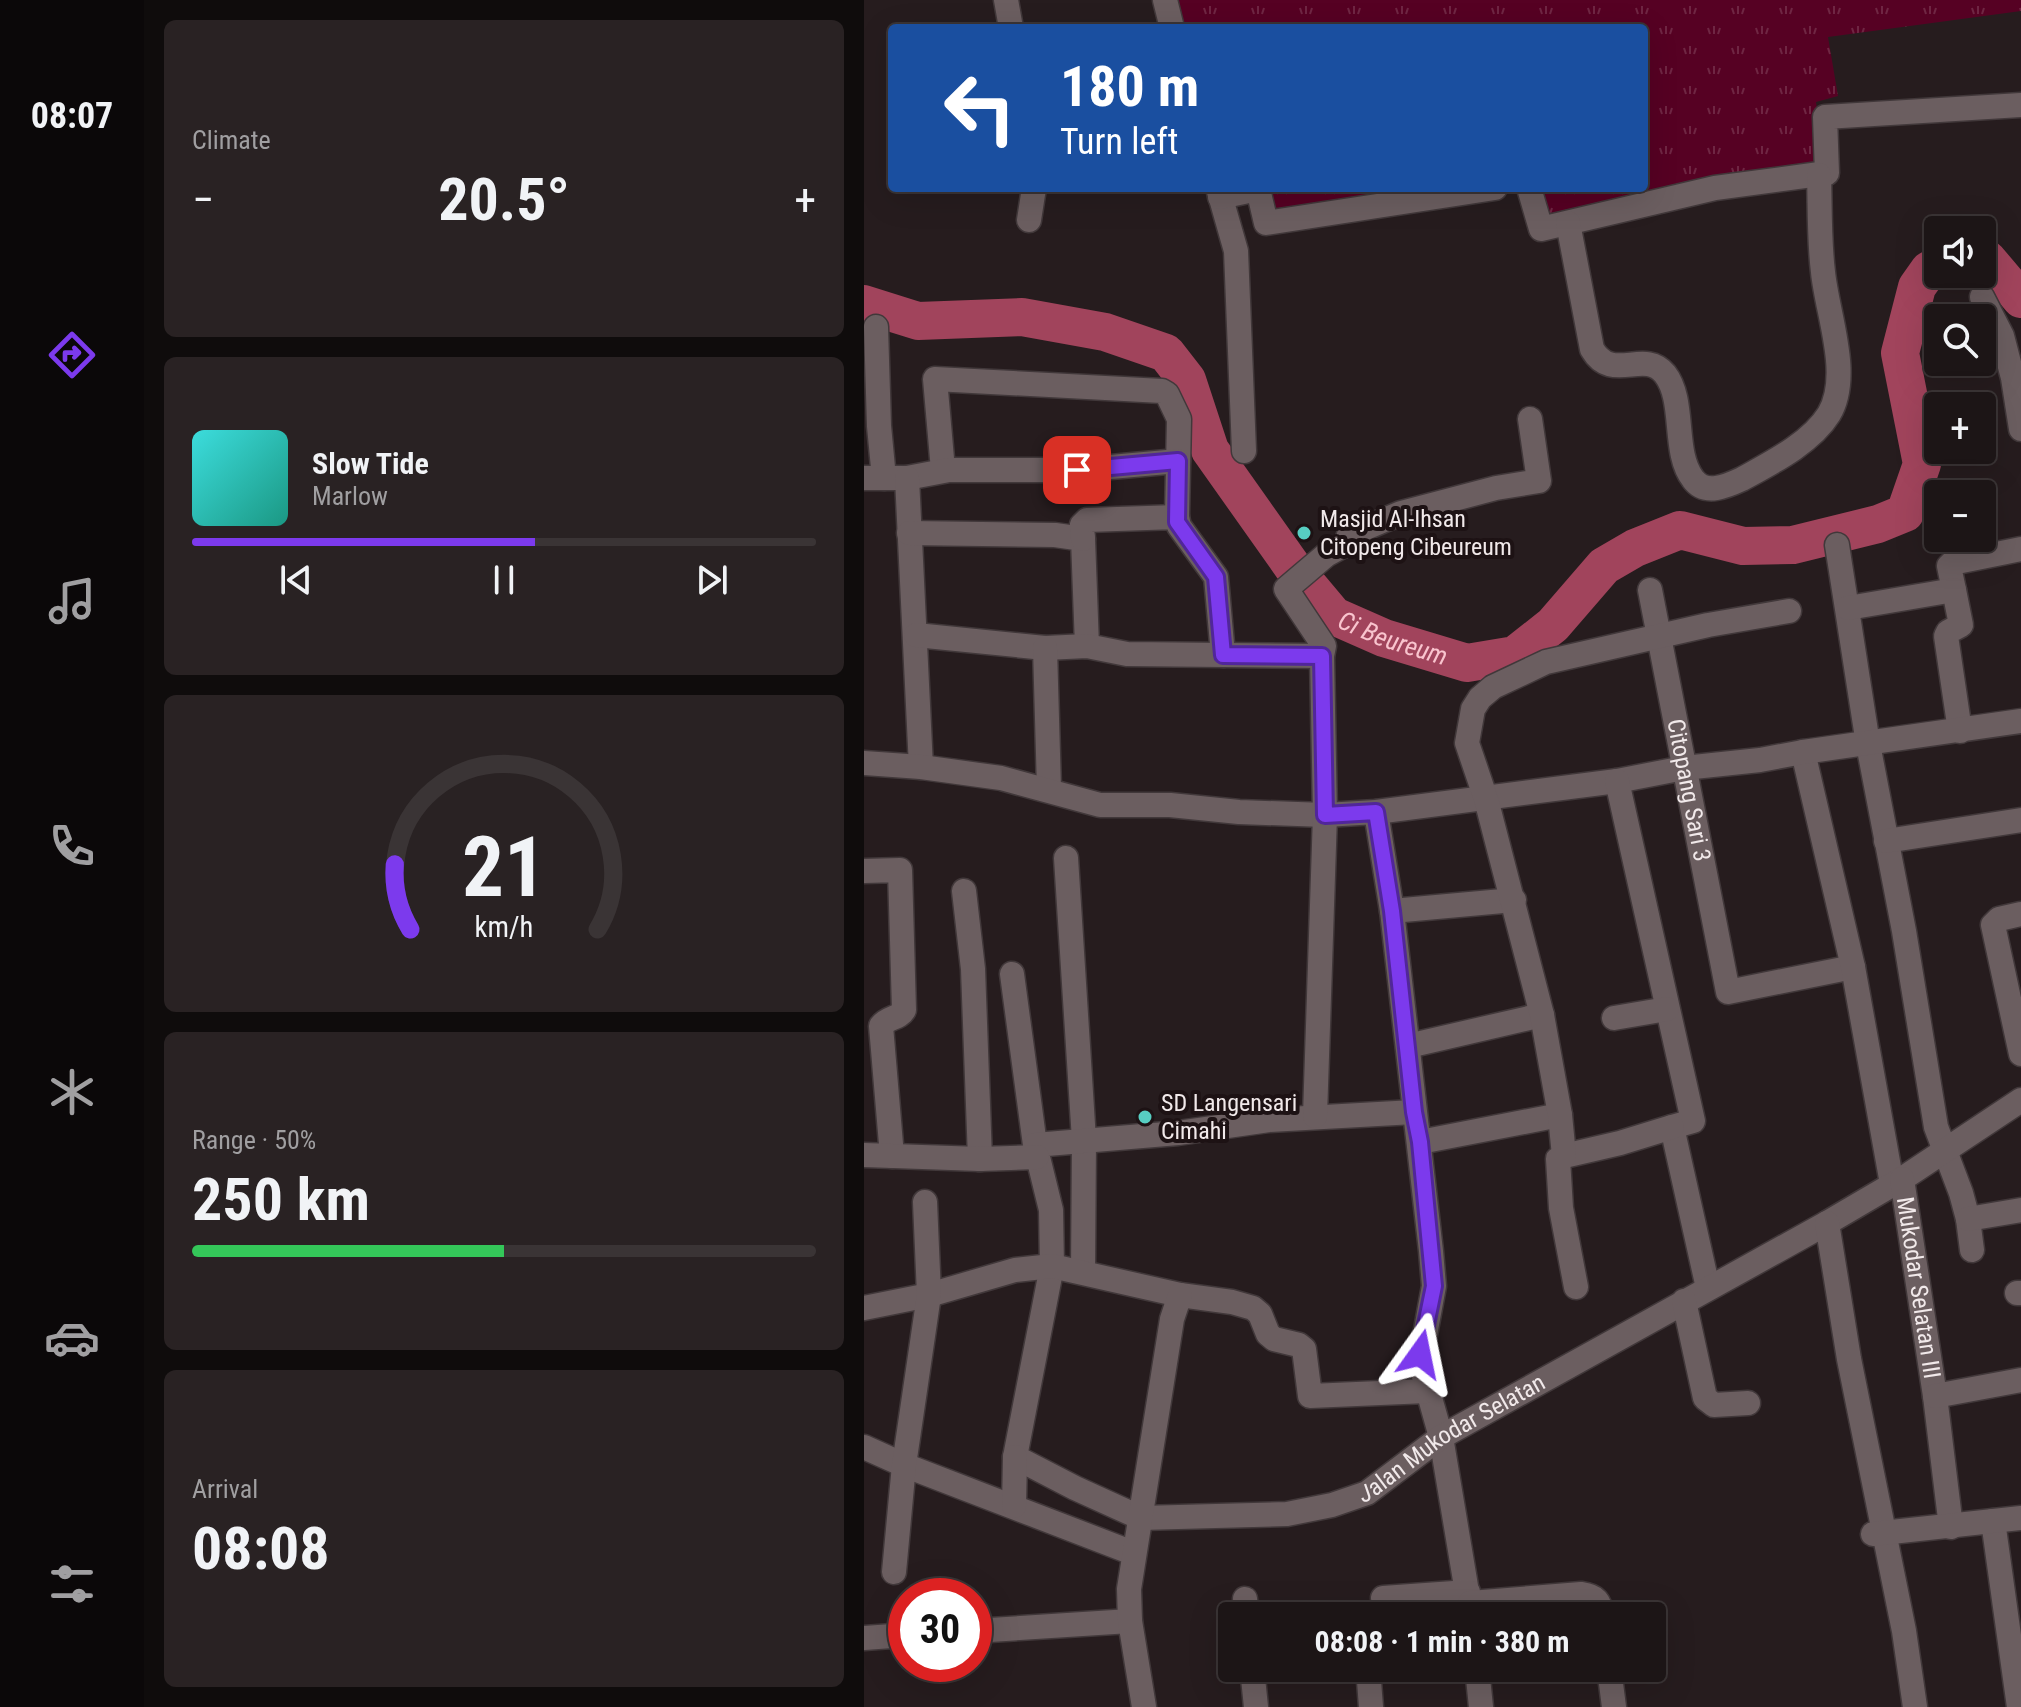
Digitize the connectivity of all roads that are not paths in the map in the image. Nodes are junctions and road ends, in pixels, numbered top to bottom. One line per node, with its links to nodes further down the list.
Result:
1 (1006, 0): 3 (street)
2 (1165, 0): 4 (street)
3 (1010, 24)
4 (1171, 24)
5 (2021, 105): 6 (street)
6 (1819, 175): 13 (street); 13 (street)
7 (1033, 192): 12 (street)
8 (1219, 192): 19 (street)
9 (1259, 192): 10 (street)
10 (1469, 192)
11 (1530, 192): 13 (street)
12 (1029, 220)
13 (1568, 223)
14 (1982, 297): 18 (street)
15 (876, 327): 16 (street)
16 (870, 374): 22 (street)
17 (1530, 419): 37 (street)
18 (2021, 429)
19 (1244, 451)
20 (1178, 461): 21 (street); 21 (street); 23 (street)
21 (943, 470): 22 (street)
22 (885, 478): 24 (street)
23 (1177, 517): 25 (street); 36 (street)
24 (909, 533): 25 (street); 32 (street)
25 (1083, 539): 34 (street)
26 (1837, 545): 30 (street)
27 (2021, 549): 29 (street)
28 (1650, 590): 33 (street, Citopang Sari 3)
29 (1954, 590): 30 (street); 39 (street)
30 (1848, 608): 40 (street)
31 (1789, 611): 33 (street)
32 (916, 635): 35 (street); 43 (street)
33 (1659, 636): 44 (street, Citopang Sari 3); 47 (street)
34 (1087, 646): 35 (street); 36 (street)
35 (1045, 648): 46 (street)
36 (1223, 655): 37 (street)
37 (1322, 656): 49 (street)
38 (2021, 721): 39 (street)
39 (1960, 731): 40 (street)
40 (1868, 744): 41 (street); 51 (street)
41 (1803, 752): 44 (street); 58 (street, Mukodar Selatan III)
42 (864, 763): 43 (street)
43 (921, 767): 46 (street)
44 (1684, 768): 45 (street); 58 (street, Citopang Sari 3)
45 (1617, 781): 47 (street); 60 (street)
46 (1049, 789): 49 (street)
47 (1486, 799): 48 (street); 55 (street)
48 (1376, 812): 49 (street); 56 (street)
49 (1325, 815): 69 (street)
50 (2021, 820): 51 (street)
51 (1886, 841): 74 (street)
52 (1066, 858): 71 (street)
53 (864, 871): 76 (street)
54 (964, 891): 78 (street)
55 (1514, 900): 56 (street); 62 (street)
56 (1392, 911): 64 (street)
57 (2021, 914): 61 (street)
58 (1853, 967): 79 (street, Mukodar Selatan III)
59 (1012, 974): 73 (street)
60 (1667, 1009): 63 (street); 70 (street)
61 (2016, 1013): 65 (street)
62 (1542, 1015): 64 (street); 68 (street)
63 (1614, 1018)
64 (1408, 1046): 67 (street)
65 (2021, 1054)
66 (2021, 1100): 74 (street, Jalan Mukodar Selatan)
67 (1414, 1112): 69 (street); 72 (street)
68 (1560, 1115): 72 (street); 77 (street)
69 (1315, 1116): 71 (street)
70 (1682, 1124): 77 (street); 88 (street)
71 (1084, 1140): 73 (street); 86 (street)
72 (1420, 1142): 94 (street)
73 (1036, 1151): 78 (street); 85 (street)
74 (1944, 1152): 79 (street, Jalan Mukodar Selatan); 82 (street)
75 (864, 1155): 76 (street)
76 (892, 1156): 78 (street)
77 (1564, 1156): 87 (street)
78 (980, 1159)
79 (1897, 1182): 83 (street, Jalan Mukodar Selatan); 95 (street, Mukodar Selatan III)
80 (925, 1202): 89 (street)
81 (2021, 1210): 82 (street)
82 (1968, 1219): 84 (street)
83 (1827, 1223): 88 (street, Jalan Mukodar Selatan); 106 (street)
84 (1972, 1250)
85 (1052, 1266): 86 (street); 89 (street); 99 (street)
86 (1083, 1271): 90 (street)
87 (1576, 1287)
88 (1708, 1288): 91 (street, Jalan Mukodar Selatan)
89 (929, 1295): 92 (street); 100 (street)
90 (1180, 1295): 94 (street); 102 (street)
91 (1684, 1301): 96 (street); 97 (street, Jalan Mukodar Selatan)
92 (864, 1308)
93 (2021, 1380): 95 (street)
94 (1427, 1391): 97 (street)
95 (1935, 1396): 105 (street, Mukodar Selatan III)
96 (1748, 1403)
97 (1441, 1437): 102 (street, Jalan Mukodar Selatan); 111 (street)
98 (864, 1447): 100 (street)
99 (1015, 1457): 101 (street); 102 (street, Jalan Mukodar Selatan)
100 (904, 1465): 101 (street); 108 (street)
101 (1014, 1506): 107 (street)
102 (1141, 1518): 107 (street)
103 (2021, 1518): 104 (street)
104 (1993, 1521): 105 (street); 128 (street)
105 (1951, 1527): 106 (street)
106 (1879, 1533): 127 (street)
107 (1133, 1553): 114 (street)
108 (894, 1572)
109 (1383, 1598): 110 (street)
110 (1441, 1602)
111 (1470, 1602)
112 (1492, 1602): 113 (street)
113 (1599, 1602)
114 (1130, 1621): 115 (street); 122 (street)
115 (992, 1630)
116 (888, 1636): 117 (street)
117 (864, 1638)
118 (1253, 1682): 123 (street)
119 (1369, 1682): 124 (street)
120 (1478, 1682): 125 (street)
121 (1611, 1682): 126 (street)
122 (1144, 1707)
123 (1256, 1707)
124 (1371, 1707)
125 (1481, 1707)
126 (1614, 1707)
127 (1915, 1707)
128 (2019, 1707)

